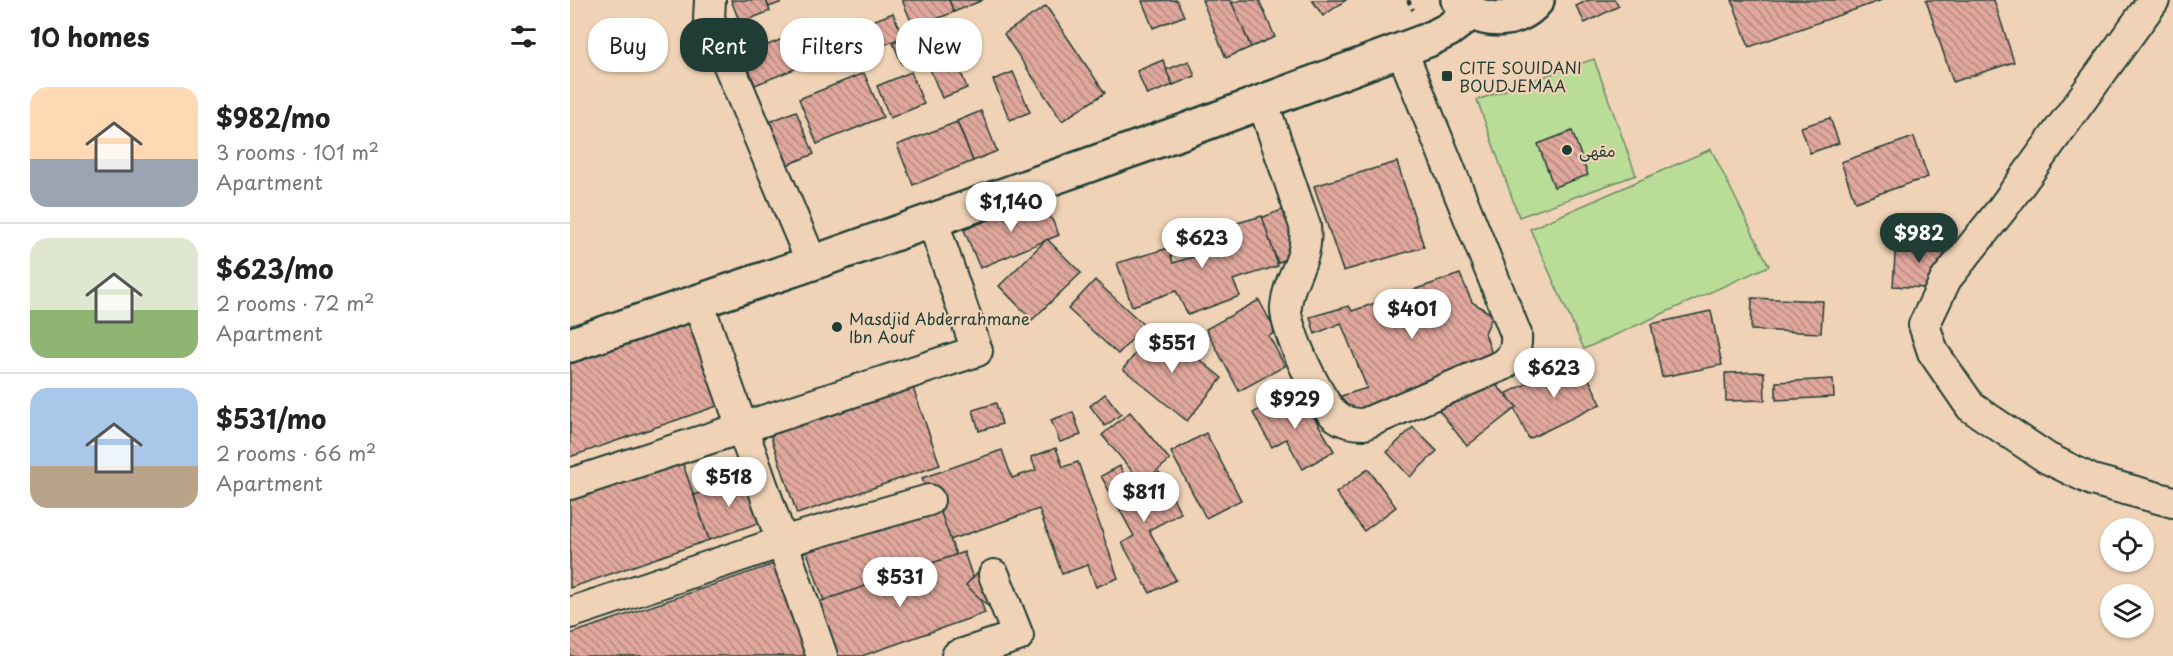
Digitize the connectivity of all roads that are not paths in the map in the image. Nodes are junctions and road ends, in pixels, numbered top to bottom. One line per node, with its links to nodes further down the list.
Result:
1 (710, 0): 8 (street)
2 (1537, 0): 4 (main road)
3 (2154, 0): 14 (street)
4 (1465, 6): 5 (main road)
5 (1402, 51): 6 (main road); 6 (street)
6 (1263, 103): 7 (main road)
7 (932, 219): 8 (main road); 11 (street)
8 (812, 263): 9 (main road)
9 (698, 302): 10 (main road); 11 (street)
10 (570, 345)
11 (742, 428): 12 (street); 15 (street)
12 (570, 484)
13 (928, 500): 15 (street)
14 (2173, 502)
15 (782, 542): 17 (street); 18 (street)
16 (994, 575): 19 (street)
17 (570, 613)
18 (822, 656)
19 (957, 656)

